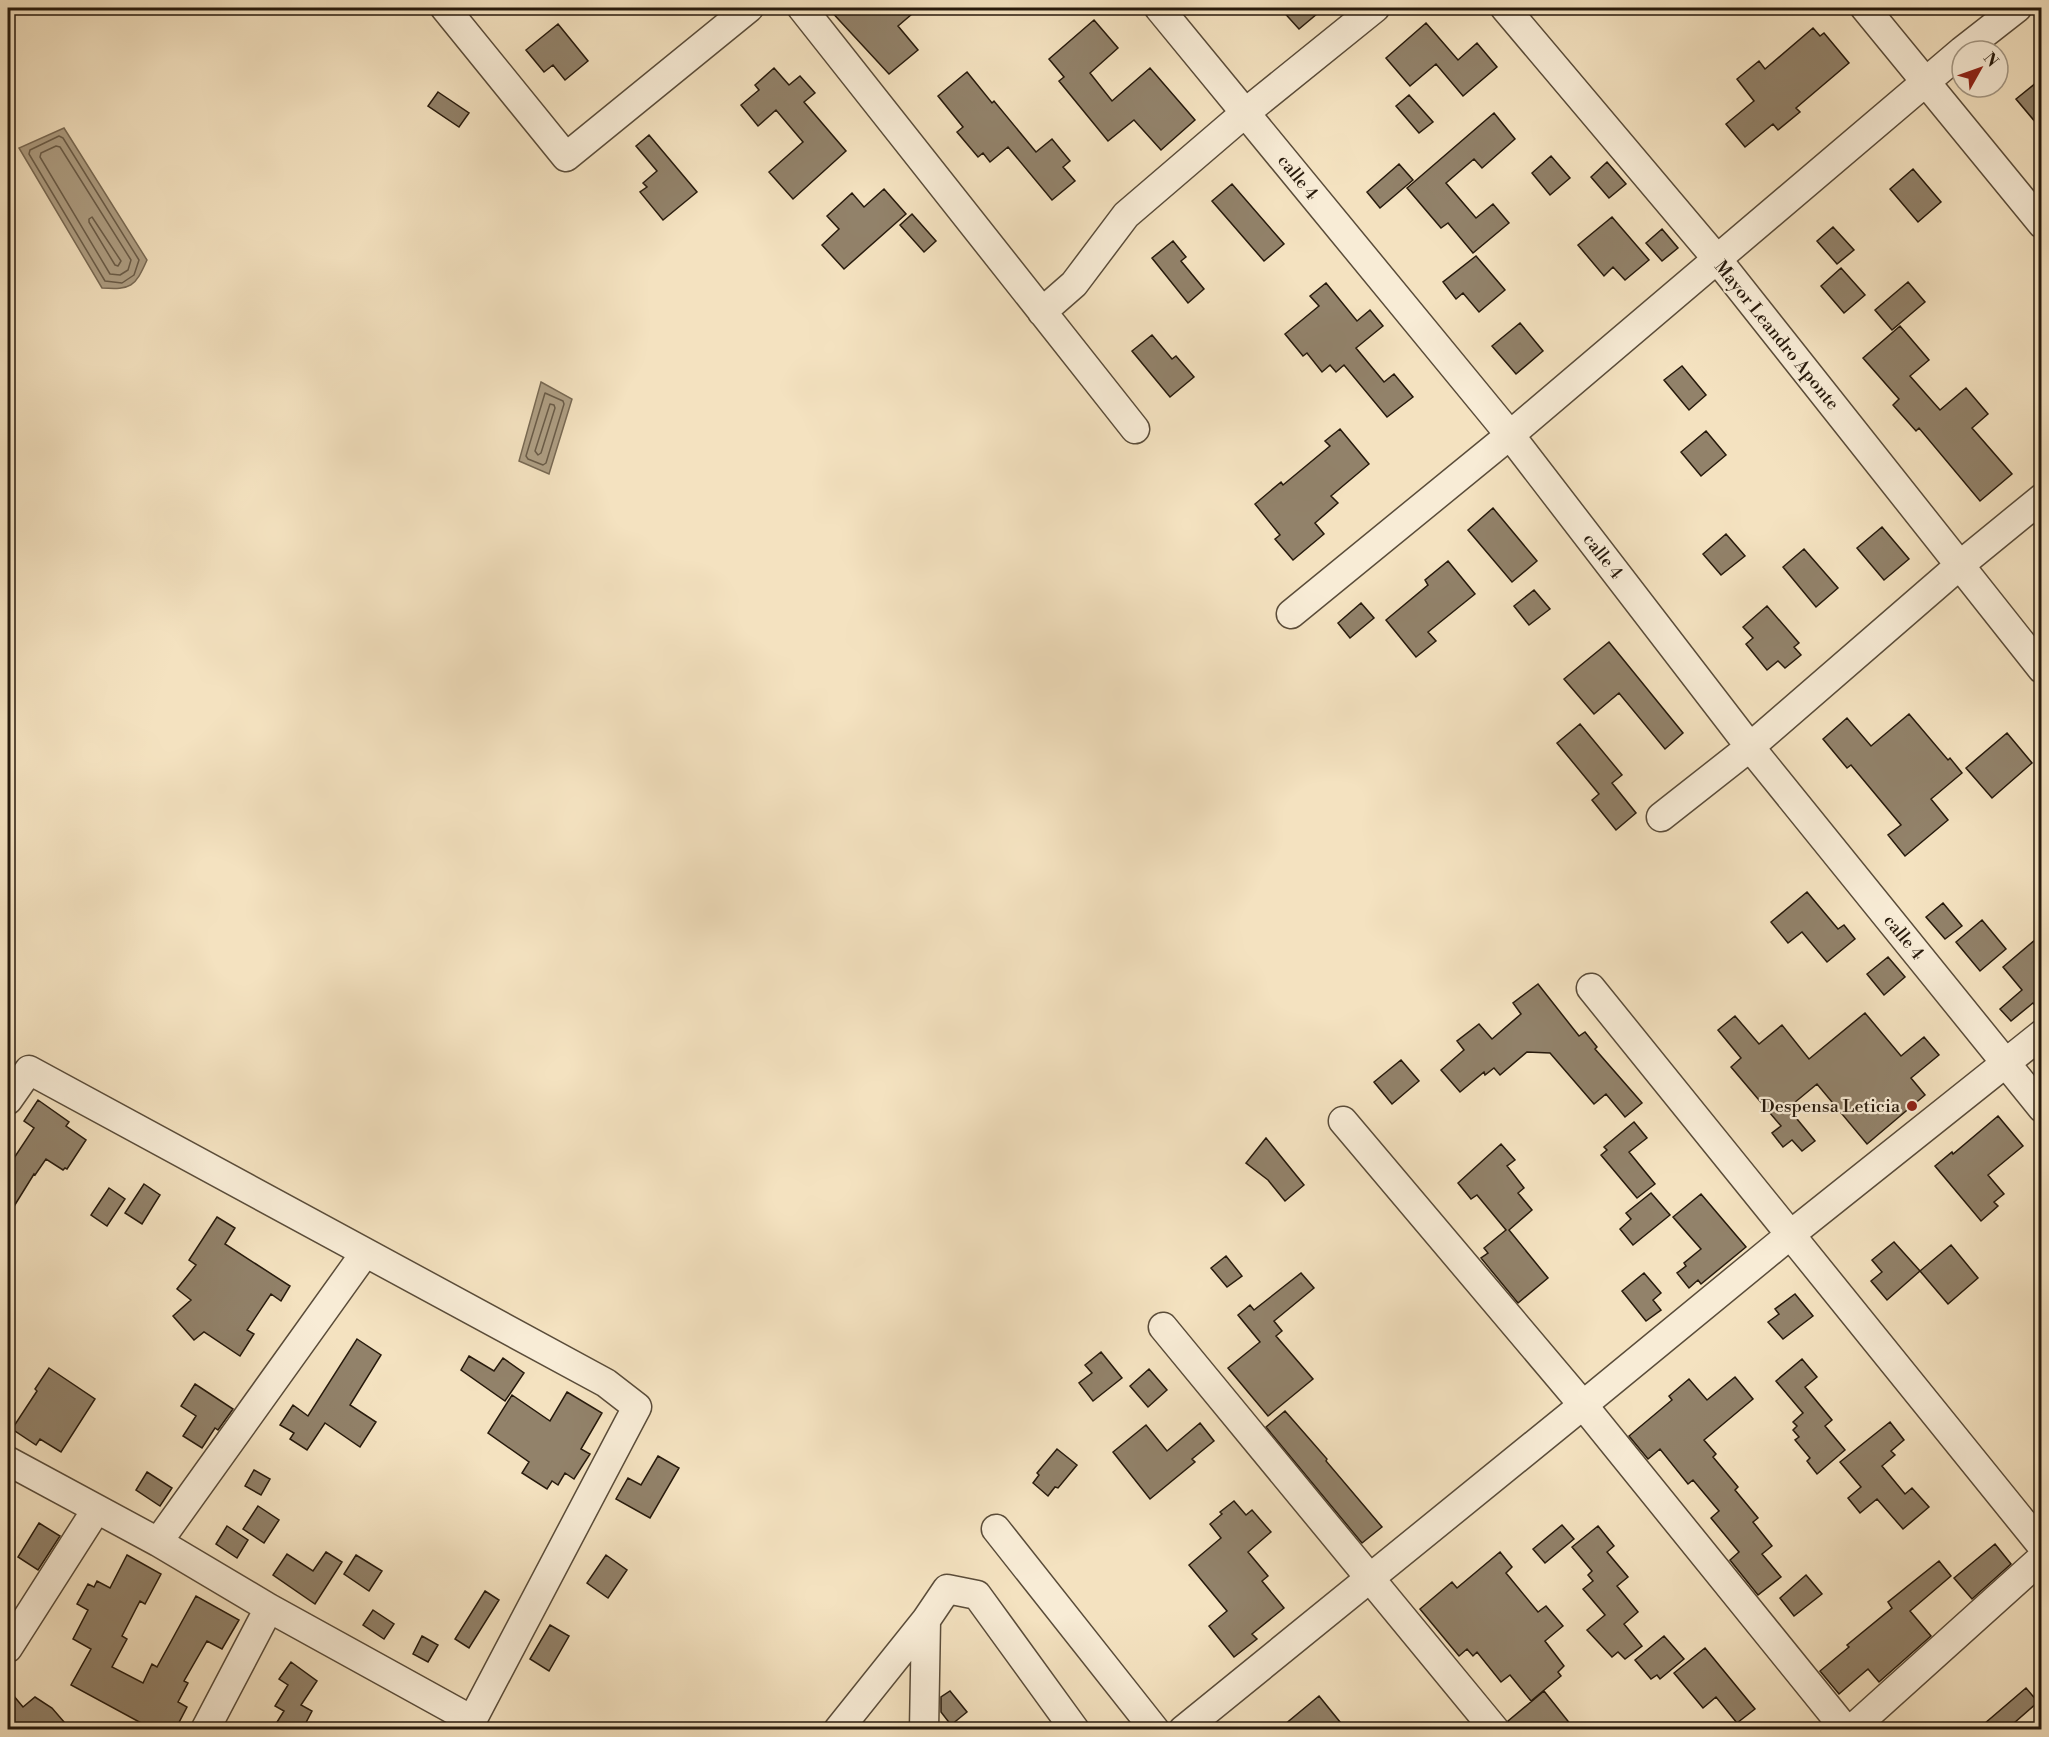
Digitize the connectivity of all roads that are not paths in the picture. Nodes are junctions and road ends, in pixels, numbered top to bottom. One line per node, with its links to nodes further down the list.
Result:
1 (445, 8): 2 (street)
2 (749, 8)
3 (802, 8): 15 (street)
4 (1159, 8): 12 (street, calle 4)
5 (1375, 8): 12 (street)
6 (1505, 8): 14 (street, Mayor Leandro Aponte)
7 (1865, 8): 11 (street)
8 (2017, 8): 9 (street)
9 (1977, 39)
10 (1950, 61): 11 (street)
11 (1925, 81): 13 (street); 14 (street)
12 (1245, 113): 15 (street); 17 (street, calle 4)
13 (2042, 224)
14 (1717, 259): 17 (street); 19 (street, Mayor Leandro Aponte)
15 (1042, 312): 16 (street)
16 (1135, 429)
17 (1510, 435): 20 (street); 22 (street, calle 4)
18 (2042, 498): 19 (street)
19 (1960, 565): 21 (street, Mayor Leandro Aponte); 22 (street)
20 (1291, 614)
21 (2042, 669)
22 (1750, 747): 23 (street); 26 (street, calle 4)
23 (1661, 817)
24 (1592, 988): 30 (street)
25 (2042, 1034): 26 (street)
26 (2005, 1062): 28 (street, calle 4); 30 (street)
27 (8, 1100): 31 (street)
28 (2042, 1108)
29 (1343, 1121): 33 (street)
30 (1790, 1235): 33 (street); 38 (street)
31 (365, 1253): 37 (street); 44 (street)
32 (1163, 1327): 40 (street)
33 (1583, 1405): 40 (street); 52 (street)
34 (8, 1461): 35 (street)
35 (96, 1510): 37 (street); 43 (street)
36 (996, 1529): 49 (street)
37 (158, 1542): 41 (street)
38 (2042, 1546)
39 (2042, 1558): 53 (street)
40 (1371, 1578): 50 (street); 51 (street)
41 (269, 1608): 44 (street); 45 (street)
42 (926, 1620): 46 (street); 47 (street); 48 (street)
43 (8, 1648)
44 (470, 1725)
45 (205, 1730)
46 (838, 1730)
47 (924, 1730)
48 (1075, 1730)
49 (1155, 1730)
50 (1183, 1730)
51 (1495, 1730)
52 (1846, 1730)
53 (1851, 1730)

